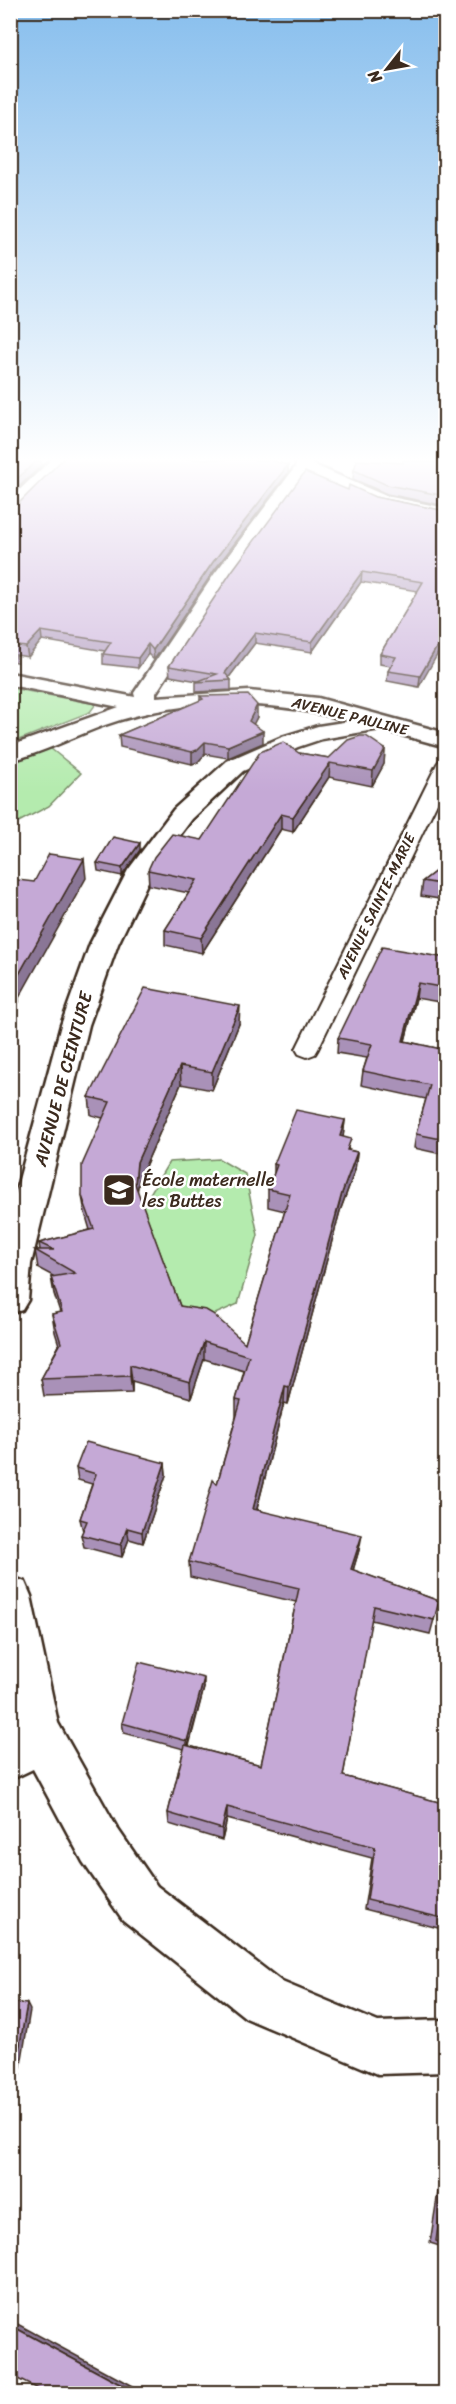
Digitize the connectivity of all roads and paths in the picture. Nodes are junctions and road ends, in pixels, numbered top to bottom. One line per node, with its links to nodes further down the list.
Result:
1 (226, 569): 3 (street)
2 (10, 679): 3 (street)
3 (146, 705): 4 (street, AVENUE PAULINE); 6 (street)
4 (380, 722): 5 (street, AVENUE PAULINE); 9 (street, AVENUE DE CEINTURE)
5 (446, 740)
6 (10, 754)
7 (446, 764): 8 (street, AVENUE SAINTE-MARIE)
8 (307, 1049)
9 (12, 1263): 10 (street, AVENUE DE CEINTURE)
10 (10, 1300)
11 (10, 1596): 12 (street)
12 (26, 1748): 13 (street)
13 (446, 2046)

